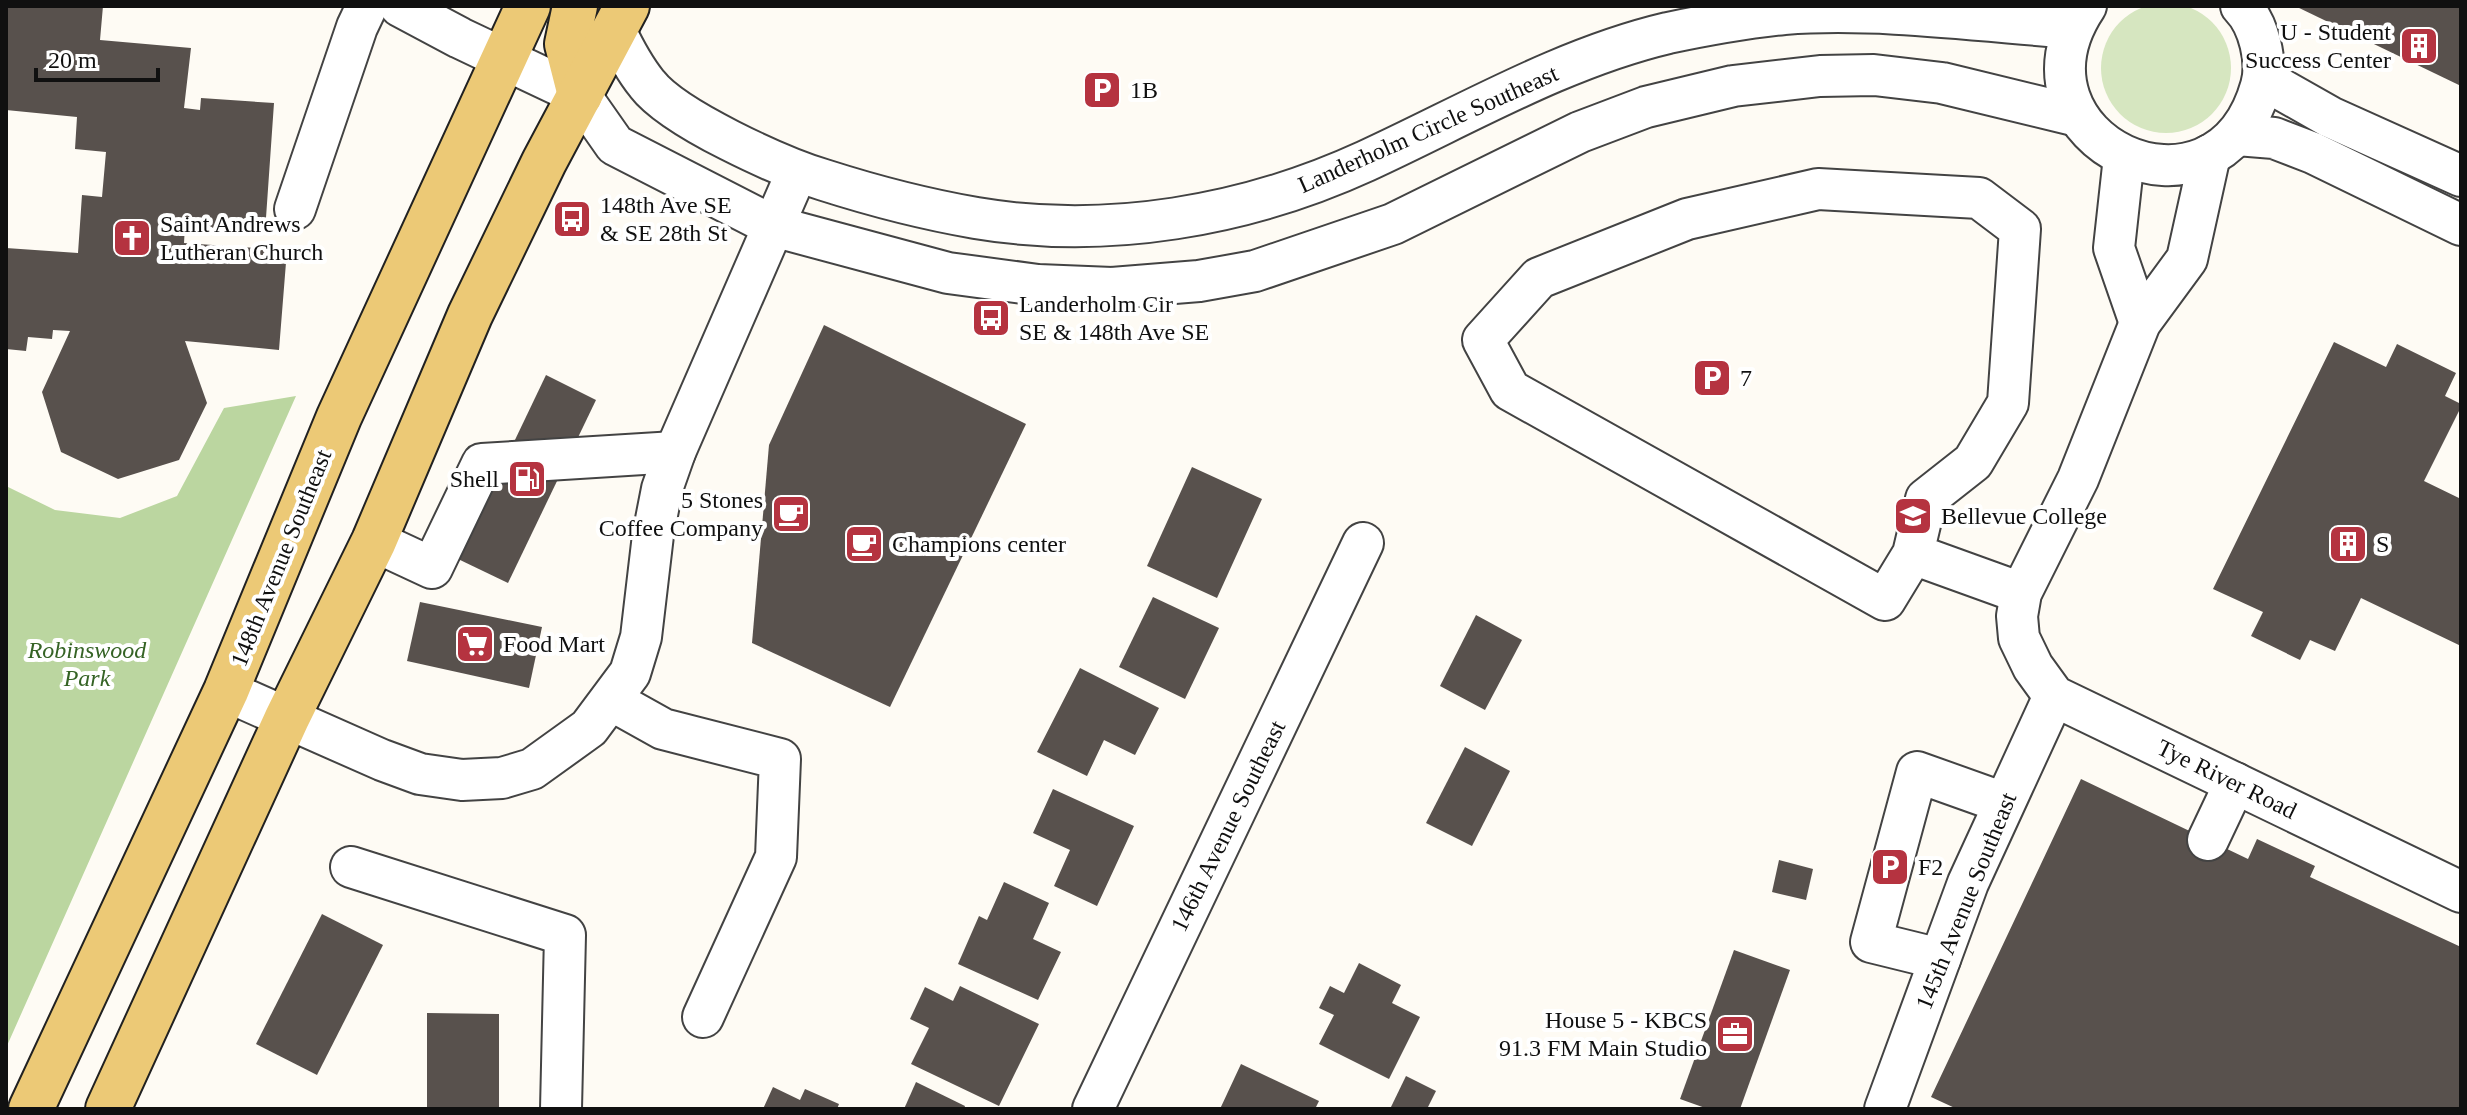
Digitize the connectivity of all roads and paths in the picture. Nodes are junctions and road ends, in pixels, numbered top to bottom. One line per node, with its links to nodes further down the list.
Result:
1 (367, 6): 16 (street)
2 (400, 6): 8 (street)
3 (528, 6): 8 (main road, 148th Avenue Southeast)
4 (575, 6): 10 (main road)
5 (2241, 6): 9 (street)
6 (2080, 17): 11 (street); 14 (street, Landerholm Circle Southeast)
7 (621, 18): 10 (main road); 14 (street, Landerholm Circle Southeast)
8 (504, 59): 10 (street); 25 (main road, 148th Avenue Southeast)
9 (2263, 79): 12 (street); 15 (street)
10 (580, 95): 18 (street); 21 (main road)
11 (2078, 116): 13 (street); 18 (street)
12 (2224, 145): 13 (street); 17 (street); 19 (street)
13 (2124, 157): 19 (street)
14 (797, 172): 18 (street)
15 (2461, 176)
16 (295, 209)
17 (2461, 225)
18 (773, 226): 20 (street)
19 (2140, 323): 24 (street)
20 (675, 452): 21 (street); 27 (street)
21 (374, 541): 28 (main road)
22 (1363, 543): 39 (street, 146th Avenue Southeast)
23 (1913, 554): 23 (street); 24 (street)
24 (2021, 593): 26 (street, Tye River Road)
25 (226, 691): 28 (street); 36 (main road, 148th Avenue Southeast)
26 (2054, 696): 29 (street, Tye River Road); 30 (street, 145th Avenue Southeast)
27 (611, 700): 28 (street); 35 (street)
28 (287, 718): 37 (main road)
29 (2235, 783): 31 (street); 33 (street, Tye River Road)
30 (2004, 803): 34 (street, 145th Avenue Southeast); 34 (street)
31 (2208, 840)
32 (351, 867): 38 (street)
33 (2461, 892)
34 (1940, 959): 40 (street, 145th Avenue Southeast)
35 (703, 1017)
36 (31, 1109)
37 (108, 1109)
38 (561, 1109)
39 (1093, 1109)
40 (1885, 1109)

